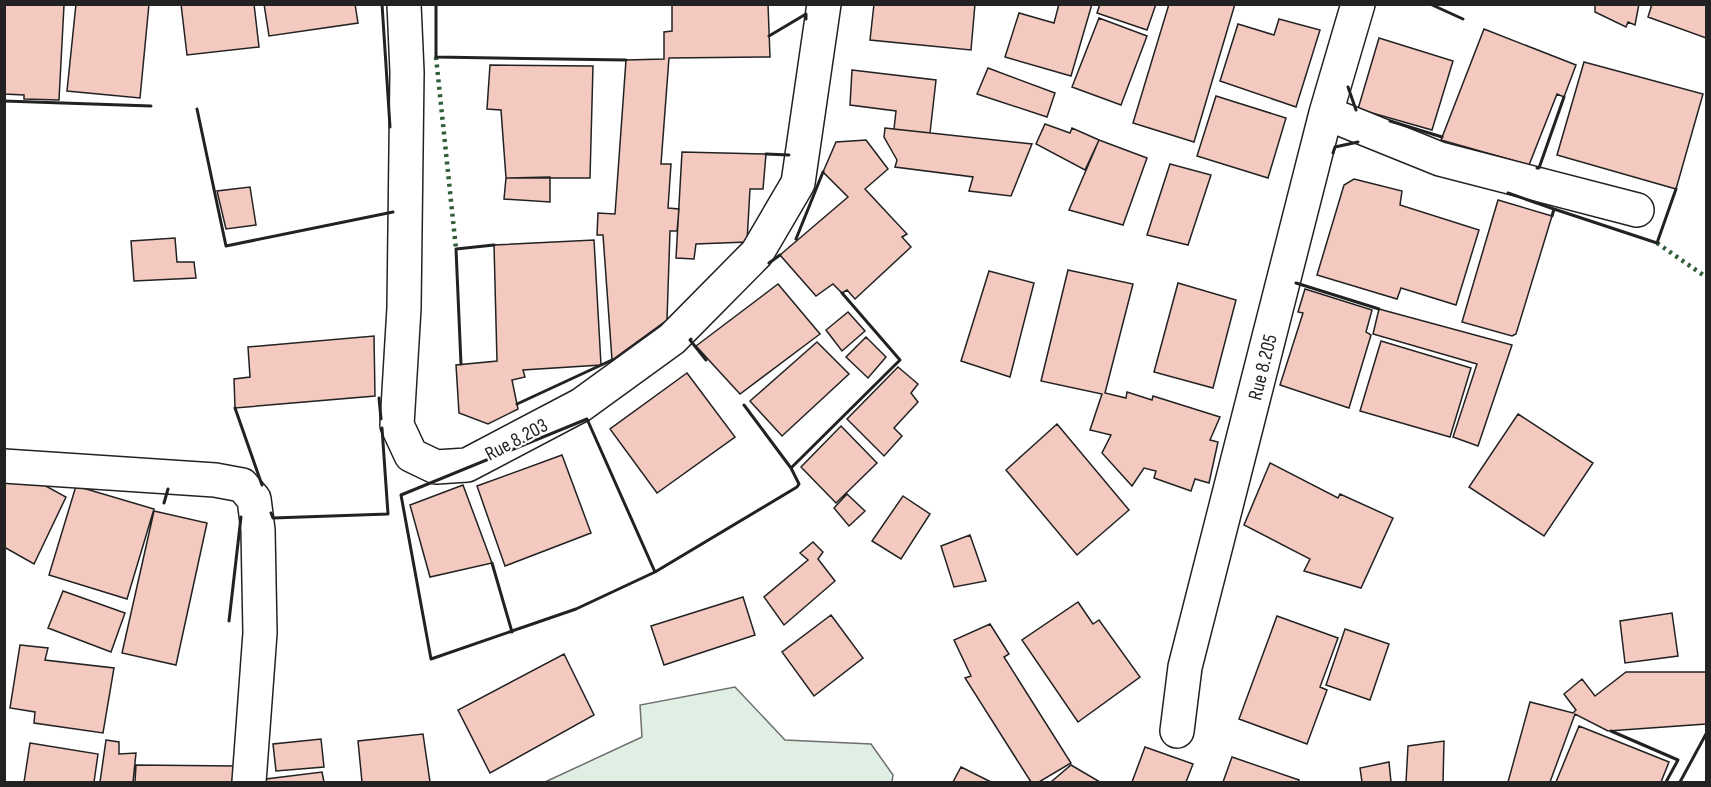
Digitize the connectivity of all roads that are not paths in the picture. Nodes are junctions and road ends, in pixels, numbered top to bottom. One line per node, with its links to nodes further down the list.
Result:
1 (404, 4): 2 (street, Rue 8.203)
2 (824, 4)
3 (1358, 4): 4 (street, Rue 8.205)
4 (1326, 112): 5 (street); 7 (street, Rue 8.205)
5 (1637, 210)
6 (4, 466): 8 (street)
7 (1177, 731)
8 (249, 783)

